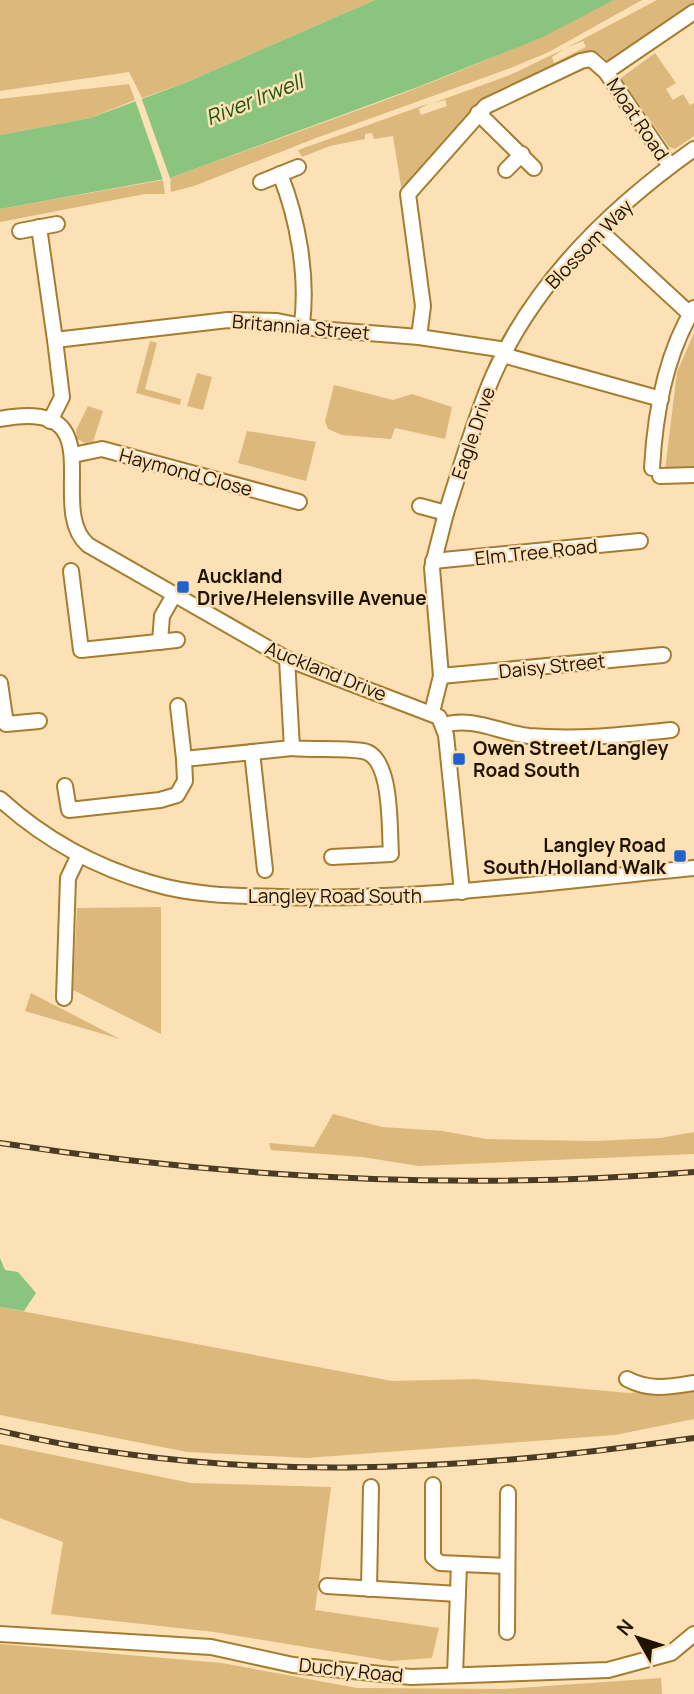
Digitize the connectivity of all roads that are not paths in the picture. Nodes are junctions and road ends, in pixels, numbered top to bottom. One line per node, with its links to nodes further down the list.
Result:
1 (694, 12): 2 (street)
2 (606, 72): 3 (street); 6 (street, Moat Road)
3 (478, 113): 5 (street); 18 (street)
4 (694, 149): 6 (street, Blossom Way)
5 (522, 154): 8 (street); 9 (street)
6 (670, 166): 14 (street, Blossom Way)
7 (298, 167): 10 (street)
8 (534, 168)
9 (506, 170)
10 (280, 174): 11 (street); 17 (street)
11 (261, 182)
12 (57, 224): 13 (street)
13 (39, 228): 15 (street); 19 (street)
14 (598, 229): 16 (street); 20 (street, Blossom Way)
15 (20, 231)
16 (692, 311): 21 (street)
17 (303, 324): 18 (street, Britannia Street); 19 (street, Britannia Street)
18 (419, 337): 20 (street, Britannia Street)
19 (55, 340): 23 (street)
20 (505, 352): 21 (street, Britannia Street); 28 (street, Eagle Drive)
21 (661, 399): 25 (street)
22 (0, 419): 23 (street)
23 (50, 421): 24 (street)
24 (73, 455): 26 (street, Haymond Close); 32 (street, Auckland Drive)
25 (694, 475)
26 (299, 502)
27 (420, 506): 28 (street)
28 (446, 513): 30 (street, Eagle Drive)
29 (640, 541): 30 (street, Elm Tree Road)
30 (433, 561): 37 (street, Eagle Drive)
31 (71, 572): 34 (street)
32 (174, 595): 34 (street); 36 (street, Auckland Drive)
33 (177, 640): 34 (street)
34 (160, 642)
35 (663, 655): 37 (street, Daisy Street)
36 (287, 659): 40 (street, Auckland Drive); 44 (street)
37 (440, 676): 40 (street, Eagle Drive)
38 (0, 683): 41 (street)
39 (178, 706): 46 (street)
40 (432, 712): 42 (street)
41 (39, 721)
42 (444, 724): 43 (street); 53 (street)
43 (671, 730)
44 (292, 748): 45 (street); 50 (street)
45 (252, 752): 46 (street); 52 (street)
46 (184, 759): 47 (street)
47 (65, 786)
48 (0, 799): 49 (street, Langley Road South)
49 (79, 855): 53 (street, Langley Road South); 54 (street)
50 (332, 857)
51 (694, 868): 53 (street, Langley Road South)
52 (265, 870)
53 (462, 892)
54 (64, 998)
55 (627, 1379): 56 (street)
56 (694, 1383)
57 (433, 1485): 60 (street)
58 (371, 1487): 63 (street)
59 (508, 1493): 61 (street)
60 (459, 1564): 61 (street); 64 (street)
61 (507, 1566): 65 (street)
62 (327, 1586): 63 (street)
63 (369, 1589): 64 (street)
64 (458, 1594): 68 (street)
65 (507, 1632)
66 (0, 1634): 68 (street, Duchy Road)
67 (694, 1634): 68 (street, Duchy Road)
68 (454, 1675)

